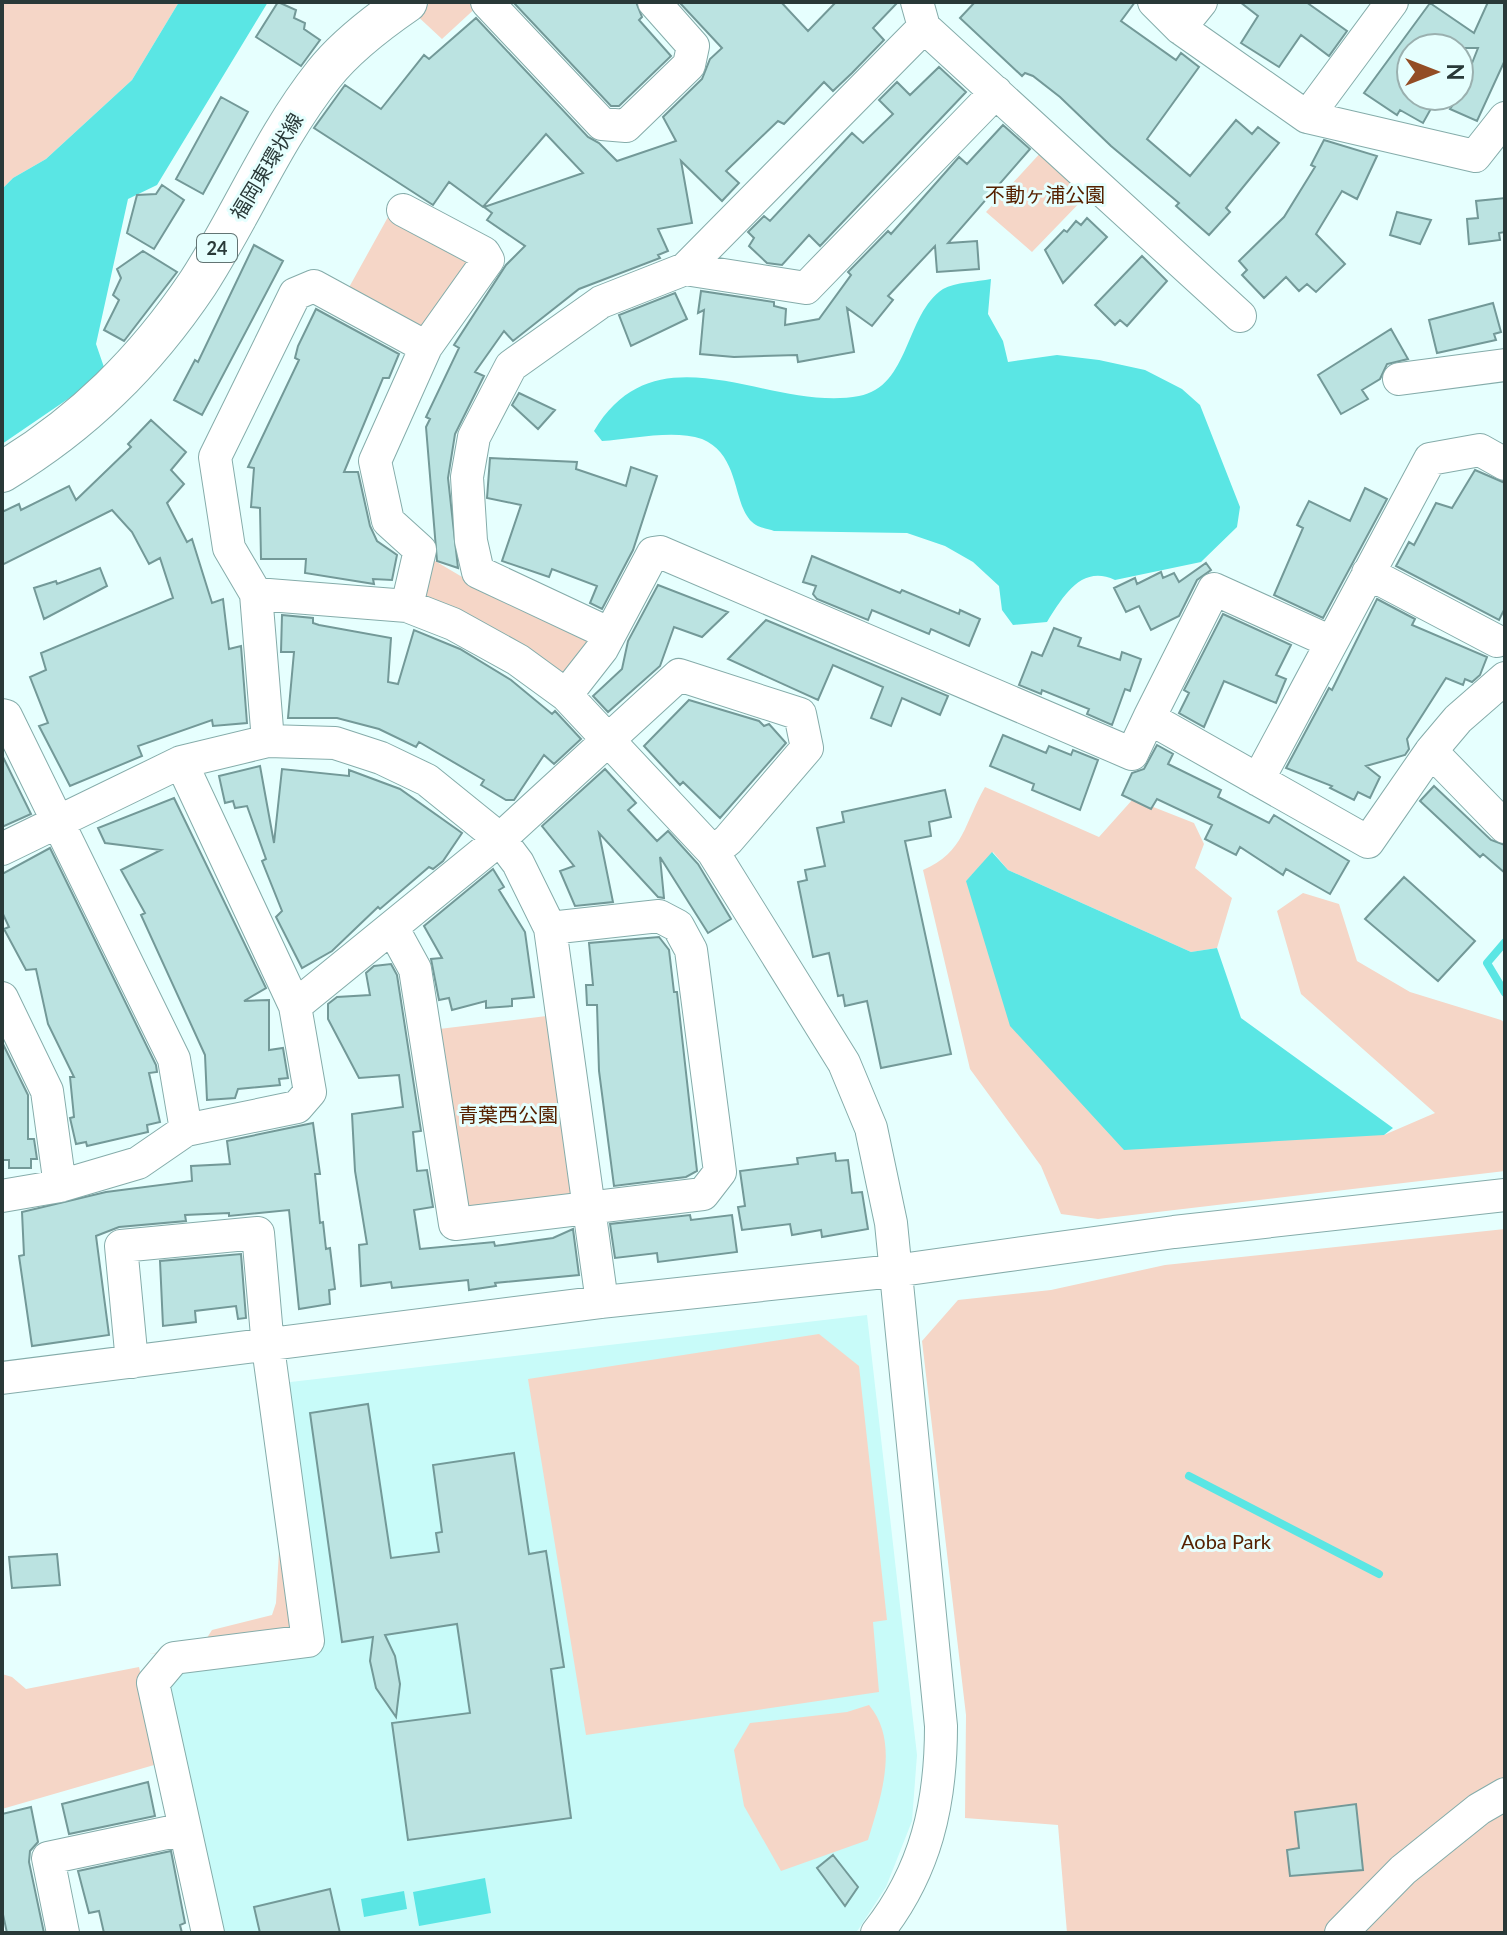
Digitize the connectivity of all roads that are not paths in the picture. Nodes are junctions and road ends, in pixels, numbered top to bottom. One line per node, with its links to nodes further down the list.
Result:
1 (407, 2): 19 (main road, 福岡東環状線 / 24)
2 (487, 2): 3 (street)
3 (654, 2)
4 (1154, 2): 8 (street)
5 (1201, 2): 8 (street)
6 (1392, 2): 10 (street)
7 (920, 14): 9 (street); 13 (street)
8 (1180, 28): 10 (street)
9 (996, 92): 13 (street); 14 (street)
10 (1307, 117): 11 (street)
11 (1505, 118)
12 (403, 210): 15 (street)
13 (685, 269): 23 (street)
14 (1240, 316)
15 (426, 347): 21 (street); 22 (street)
16 (1505, 365): 17 (street)
17 (1399, 379)
18 (1505, 464): 20 (street)
19 (2, 472)
20 (1368, 573): 24 (street); 25 (street)
21 (256, 594): 22 (street); 31 (street)
22 (407, 606): 27 (street)
23 (608, 633): 27 (street); 29 (street)
24 (1329, 641): 29 (street); 34 (street)
25 (1497, 641)
26 (1505, 678): 32 (street)
27 (566, 695): 30 (street)
28 (2, 715): 35 (street)
29 (1149, 718): 34 (street)
30 (605, 740): 37 (street); 39 (street); 39 (street)
31 (268, 741): 33 (street); 37 (street)
32 (1431, 751): 34 (street); 36 (street)
33 (181, 762): 35 (street); 43 (street)
34 (1258, 780)
35 (60, 821): 38 (street); 44 (street)
36 (1505, 827)
37 (500, 839): 40 (street); 41 (street)
38 (2, 849)
39 (713, 852): 49 (street)
40 (392, 927): 43 (street); 48 (street)
41 (550, 928): 48 (street); 48 (street)
42 (2, 998): 45 (street)
43 (295, 1006): 44 (street)
44 (186, 1130): 45 (street)
45 (60, 1186): 47 (street)
46 (1505, 1195): 49 (street)
47 (2, 1196)
48 (589, 1208): 50 (street)
49 (894, 1271): 50 (street); 58 (street)
50 (602, 1302): 51 (street)
51 (268, 1347): 52 (street); 52 (street); 55 (street)
52 (132, 1362): 53 (street)
53 (2, 1378)
54 (1505, 1794): 59 (street)
55 (185, 1829): 56 (street); 57 (street)
56 (63, 1933)
57 (208, 1933)
58 (877, 1933)
59 (1341, 1933)

